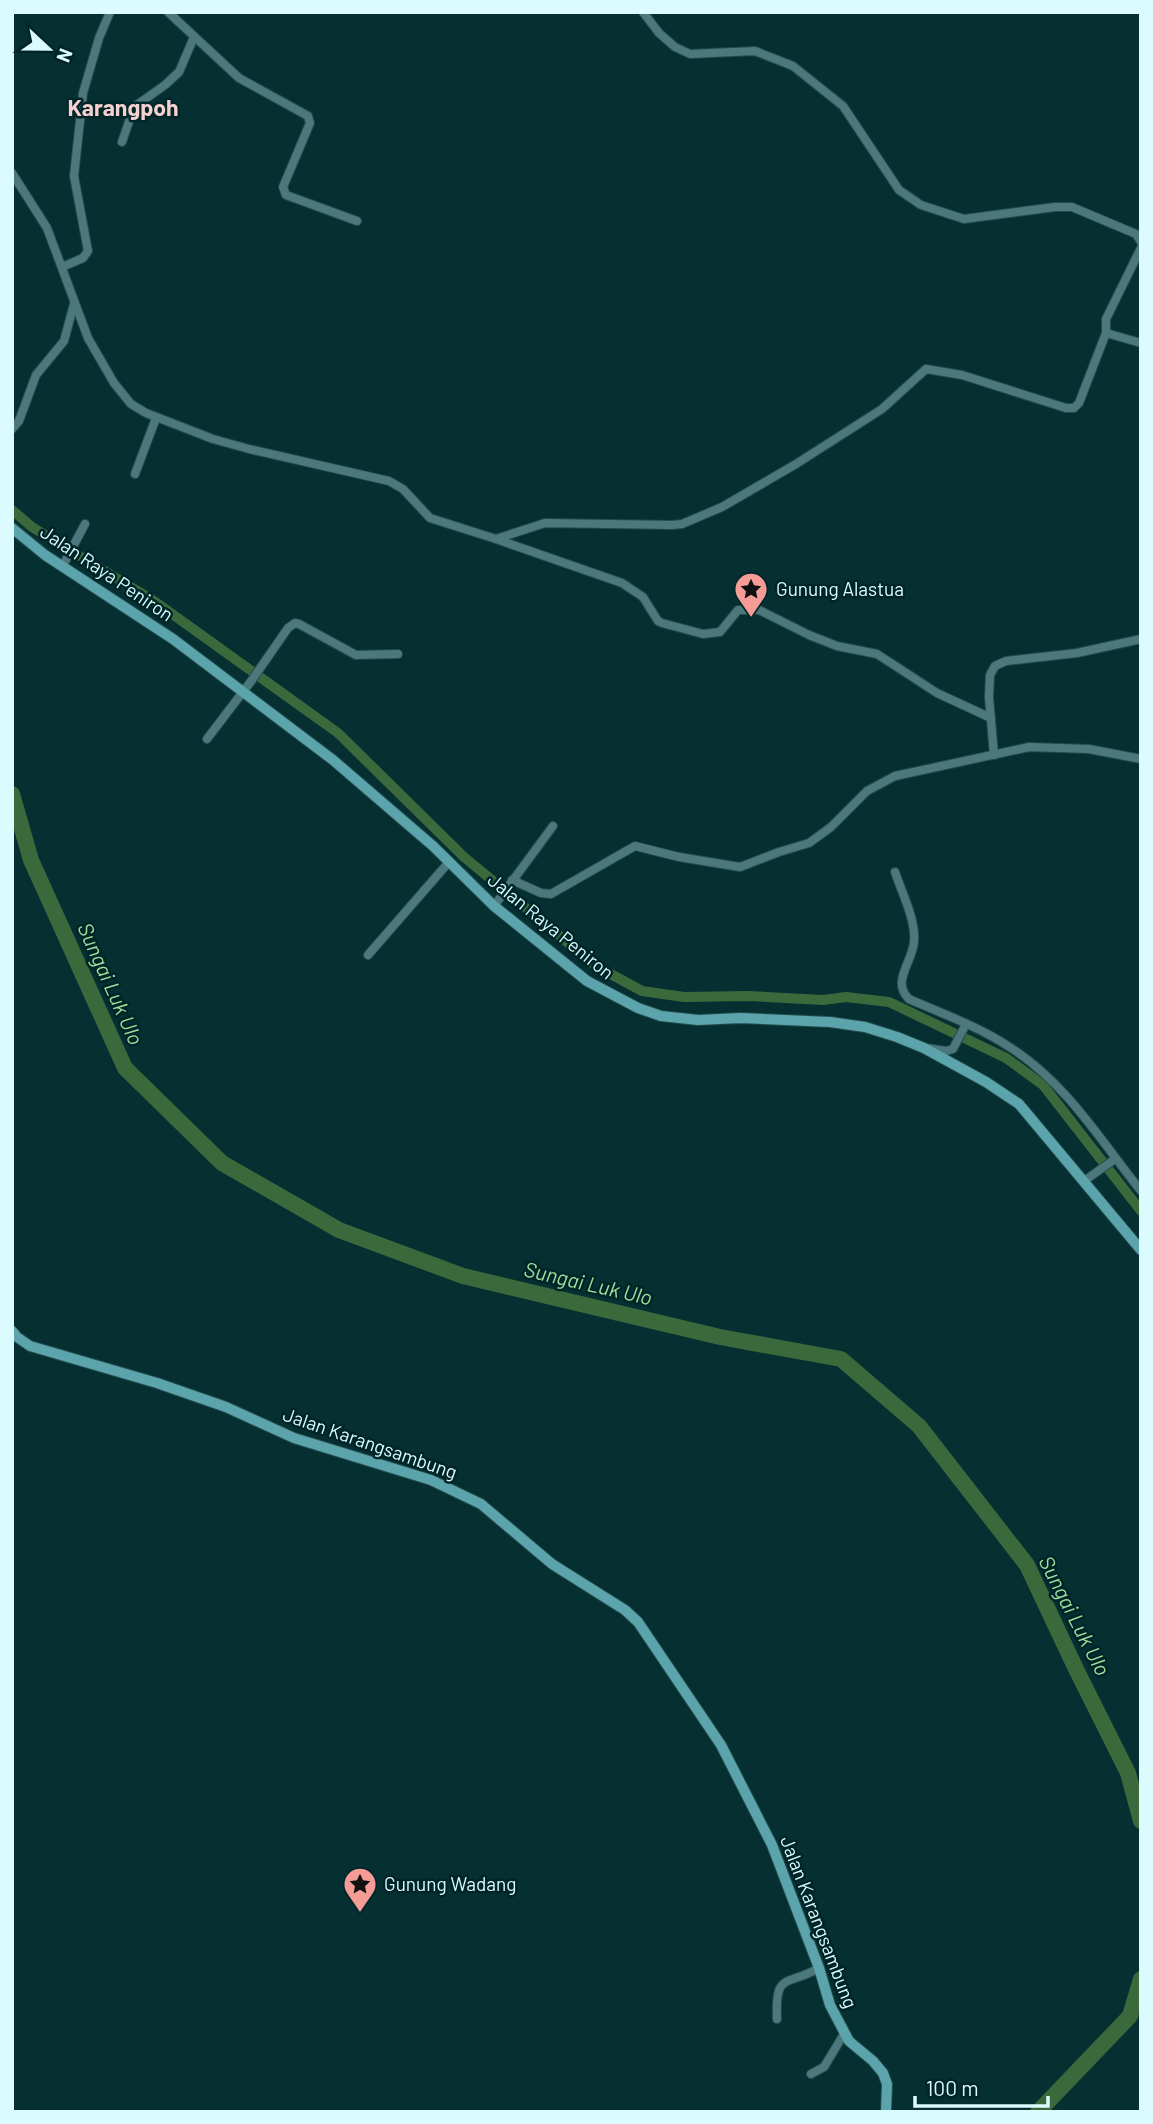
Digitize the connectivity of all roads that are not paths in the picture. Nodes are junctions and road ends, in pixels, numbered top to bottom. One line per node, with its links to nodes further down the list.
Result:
1 (110, 12): 10 (street)
2 (168, 12): 4 (street)
3 (643, 12): 8 (street)
4 (194, 37): 5 (street); 7 (street)
5 (121, 142)
6 (12, 173): 10 (street)
7 (357, 221)
8 (1141, 242)
9 (1141, 248): 12 (street)
10 (62, 267): 11 (street)
11 (74, 304): 14 (street); 15 (street)
12 (1106, 333): 13 (street); 19 (street)
13 (1141, 343)
14 (156, 418): 16 (street); 19 (street)
15 (12, 429)
16 (135, 474)
17 (85, 524): 20 (street)
18 (12, 528): 20 (main road, Jalan Raya Peniron)
19 (496, 539): 24 (street)
20 (65, 563): 23 (main road, Jalan Raya Peniron)
21 (1141, 639): 24 (street)
22 (398, 654): 23 (street)
23 (244, 690): 25 (street); 29 (main road, Jalan Raya Peniron)
24 (992, 718): 26 (street)
25 (207, 739)
26 (994, 755): 27 (street); 31 (street)
27 (1141, 759)
28 (553, 826): 31 (street)
29 (449, 862): 32 (main road, Jalan Raya Peniron); 33 (street)
30 (895, 872): 34 (street)
31 (510, 882): 32 (street)
32 (494, 906): 35 (main road, Jalan Raya Peniron)
33 (369, 955)
34 (964, 1027): 35 (street); 36 (street)
35 (924, 1048): 37 (main road, Jalan Raya Peniron)
36 (1113, 1161): 37 (street); 38 (street)
37 (1084, 1181): 39 (main road, Jalan Raya Peniron)
38 (1141, 1191)
39 (1141, 1250)
40 (12, 1331): 41 (main road, Jalan Karangsambung)
41 (814, 1970): 42 (street); 43 (main road, Jalan Karangsambung)
42 (777, 2019)
43 (841, 2038): 44 (street); 45 (main road, Jalan Karangsambung)
44 (811, 2074)
45 (886, 2112)

